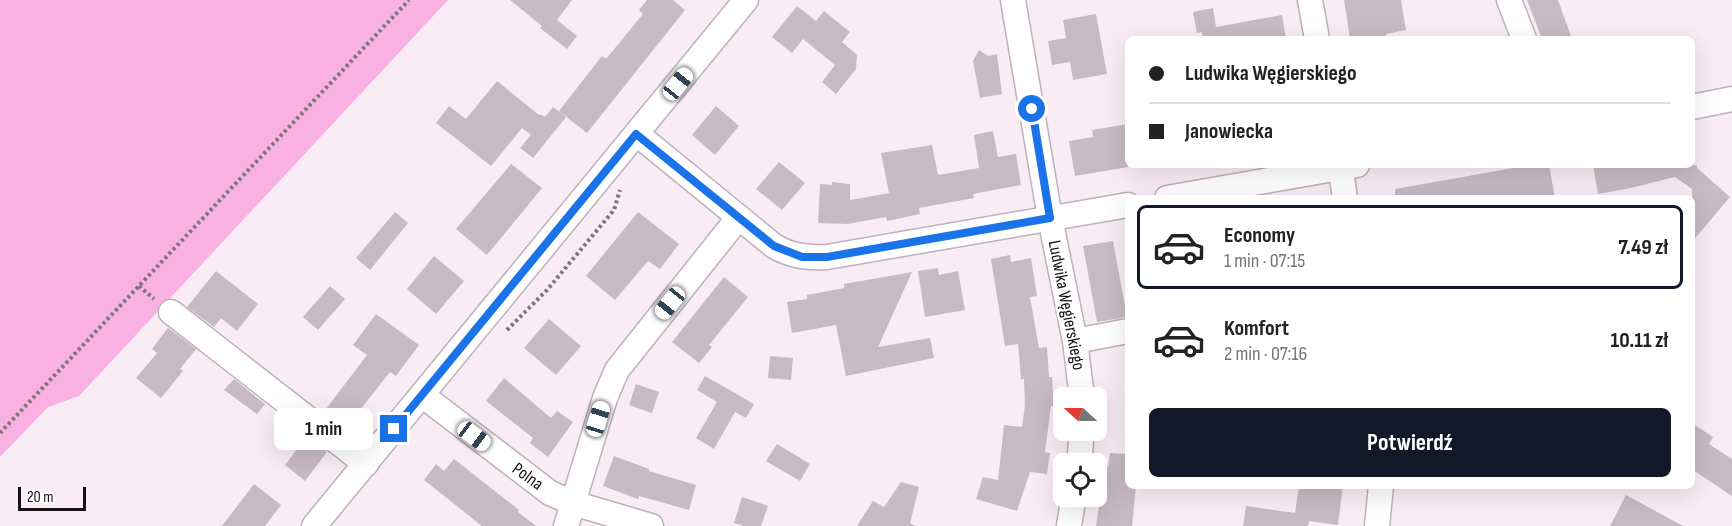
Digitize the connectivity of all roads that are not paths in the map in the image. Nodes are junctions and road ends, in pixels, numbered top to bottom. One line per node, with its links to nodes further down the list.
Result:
1 (746, 0): 9 (street)
2 (1013, 0): 16 (street, Ludwika Węgierskiego)
3 (1310, 0): 5 (street)
4 (1509, 0): 6 (street)
5 (1316, 36)
6 (1523, 36)
7 (1732, 99): 8 (street)
8 (1695, 106)
9 (636, 134): 15 (street); 21 (street)
10 (1335, 168): 12 (street)
11 (1346, 168): 13 (street)
12 (1184, 195)
13 (1345, 195)
14 (1125, 206): 16 (street)
15 (739, 217): 16 (street); 24 (street)
16 (1050, 218): 19 (street, Ludwika Węgierskiego)
17 (171, 312): 22 (street)
18 (1125, 332): 19 (street)
19 (1075, 341): 20 (street, Ludwika Węgierskiego)
20 (1081, 387)
21 (422, 395): 22 (street); 24 (street, Polna)
22 (366, 464): 27 (street)
23 (1381, 489): 30 (street)
24 (573, 503): 28 (street); 29 (street, Polna)
25 (1072, 507): 26 (street)
26 (1069, 525)
27 (314, 526)
28 (566, 526)
29 (651, 526)
30 (1377, 526)

